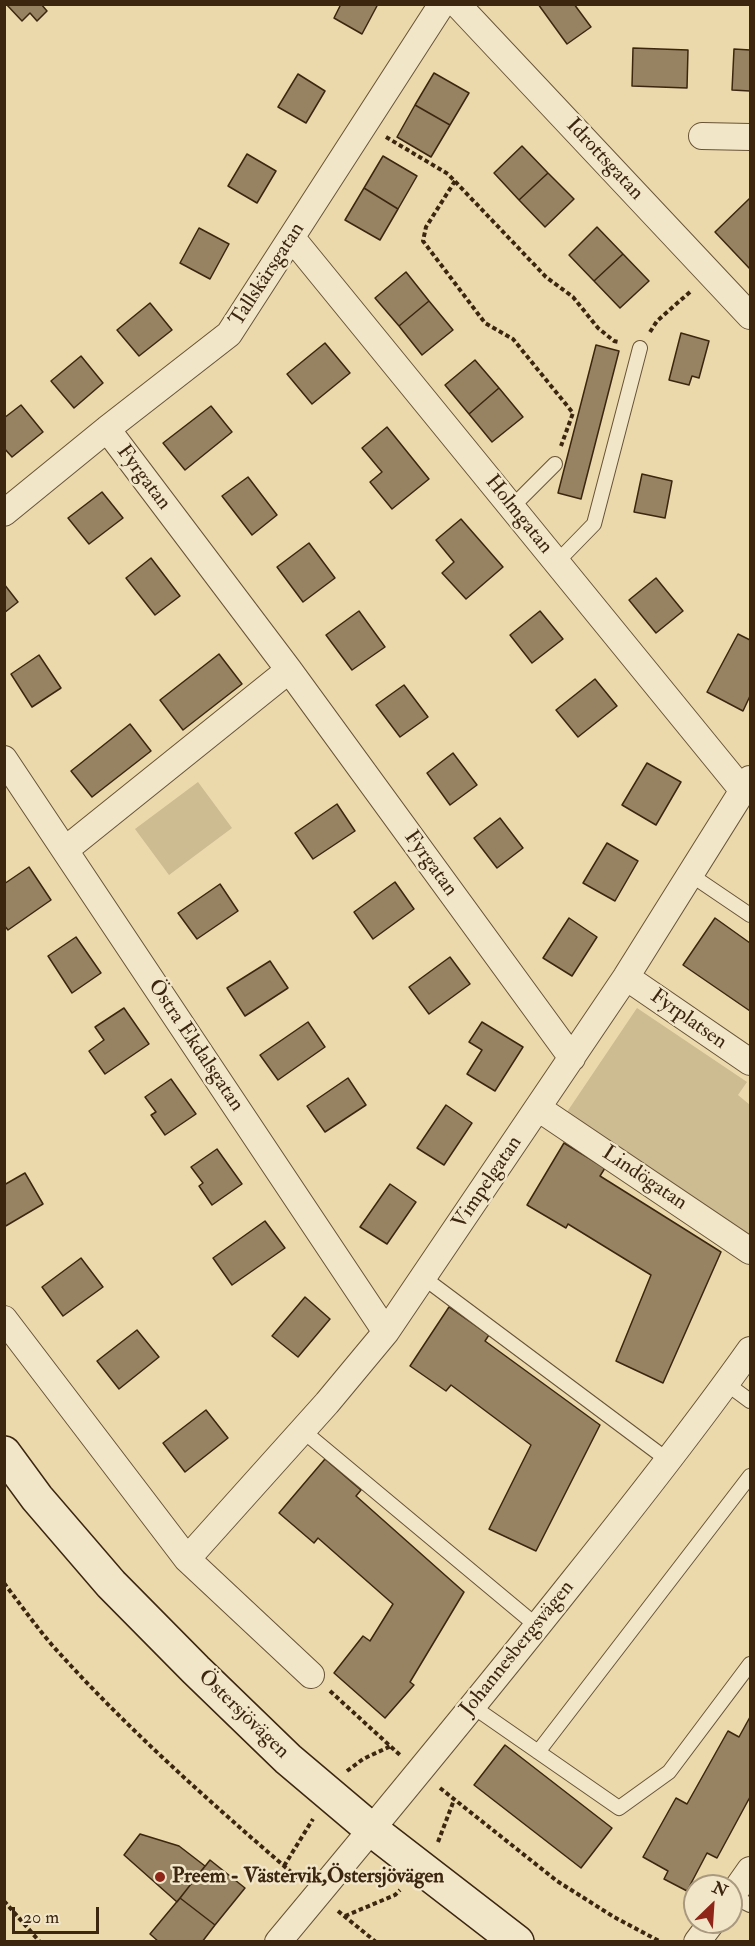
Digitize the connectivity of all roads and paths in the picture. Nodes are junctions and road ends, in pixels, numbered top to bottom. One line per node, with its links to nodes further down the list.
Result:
1 (442, 4): 3 (street, Tallskärsgatan)
2 (457, 4): 8 (street, Idrottsgatan)
3 (365, 124): 6 (path); 7 (street, Tallskärsgatan)
4 (702, 136): 5 (street)
5 (750, 137)
6 (455, 182): 10 (path); 12 (path)
7 (292, 238): 11 (street, Tallskärsgatan); 13 (street, Holmgatan)
8 (711, 274): 9 (street, Idrottsgatan); 10 (path)
9 (750, 316)
10 (640, 348): 15 (lane)
11 (107, 429): 14 (street, Tallskärsgatan); 16 (street, Fyrgatan)
12 (555, 464): 13 (lane)
13 (512, 507): 15 (street, Holmgatan)
14 (4, 513)
15 (557, 562): 18 (street, Holmgatan)
16 (289, 670): 19 (street); 23 (street, Fyrgatan)
17 (4, 759): 19 (street, Östra Ekdalsgatan)
18 (747, 786): 20 (street, Vimpelgatan)
19 (65, 850): 29 (street, Östra Ekdalsgatan)
20 (691, 875): 21 (lane); 22 (street, Vimpelgatan)
21 (750, 915)
22 (626, 977): 23 (street, Vimpelgatan); 24 (street, Fyrplatsen)
23 (572, 1058): 25 (street, Vimpelgatan)
24 (750, 1062)
25 (538, 1108): 26 (street, Lindögatan); 27 (street, Vimpelgatan)
26 (750, 1251)
27 (424, 1278): 29 (street, Vimpelgatan); 35 (lane)
28 (4, 1319): 37 (street)
29 (386, 1332): 33 (street, Vimpelgatan)
30 (750, 1350): 31 (street, Johannesbergsvägen)
31 (727, 1384): 32 (lane); 35 (street, Johannesbergsvägen)
32 (750, 1401)
33 (302, 1430): 37 (street, Vimpelgatan); 39 (lane)
34 (4, 1453): 45 (main road, Östersjövägen)
35 (669, 1461): 39 (street, Johannesbergsvägen)
36 (750, 1476): 43 (lane)
37 (187, 1559): 41 (street)
38 (4, 1583): 48 (path)
39 (537, 1626): 42 (street, Johannesbergsvägen)
40 (750, 1664): 43 (lane)
41 (311, 1675): 44 (path)
42 (472, 1706): 43 (lane); 44 (street, Johannesbergsvägen)
43 (538, 1752)
44 (419, 1772): 45 (street, Johannesbergsvägen); 54 (path)
45 (372, 1830): 48 (street, Johannesbergsvägen); 53 (main road, Östersjövägen)
46 (750, 1870): 47 (street)
47 (743, 1887)
48 (317, 1894): 51 (street, Johannesbergsvägen); 52 (path)
49 (4, 1900): 50 (path)
50 (40, 1941)
51 (278, 1941)
52 (376, 1941)
53 (517, 1941)
54 (661, 1941)

